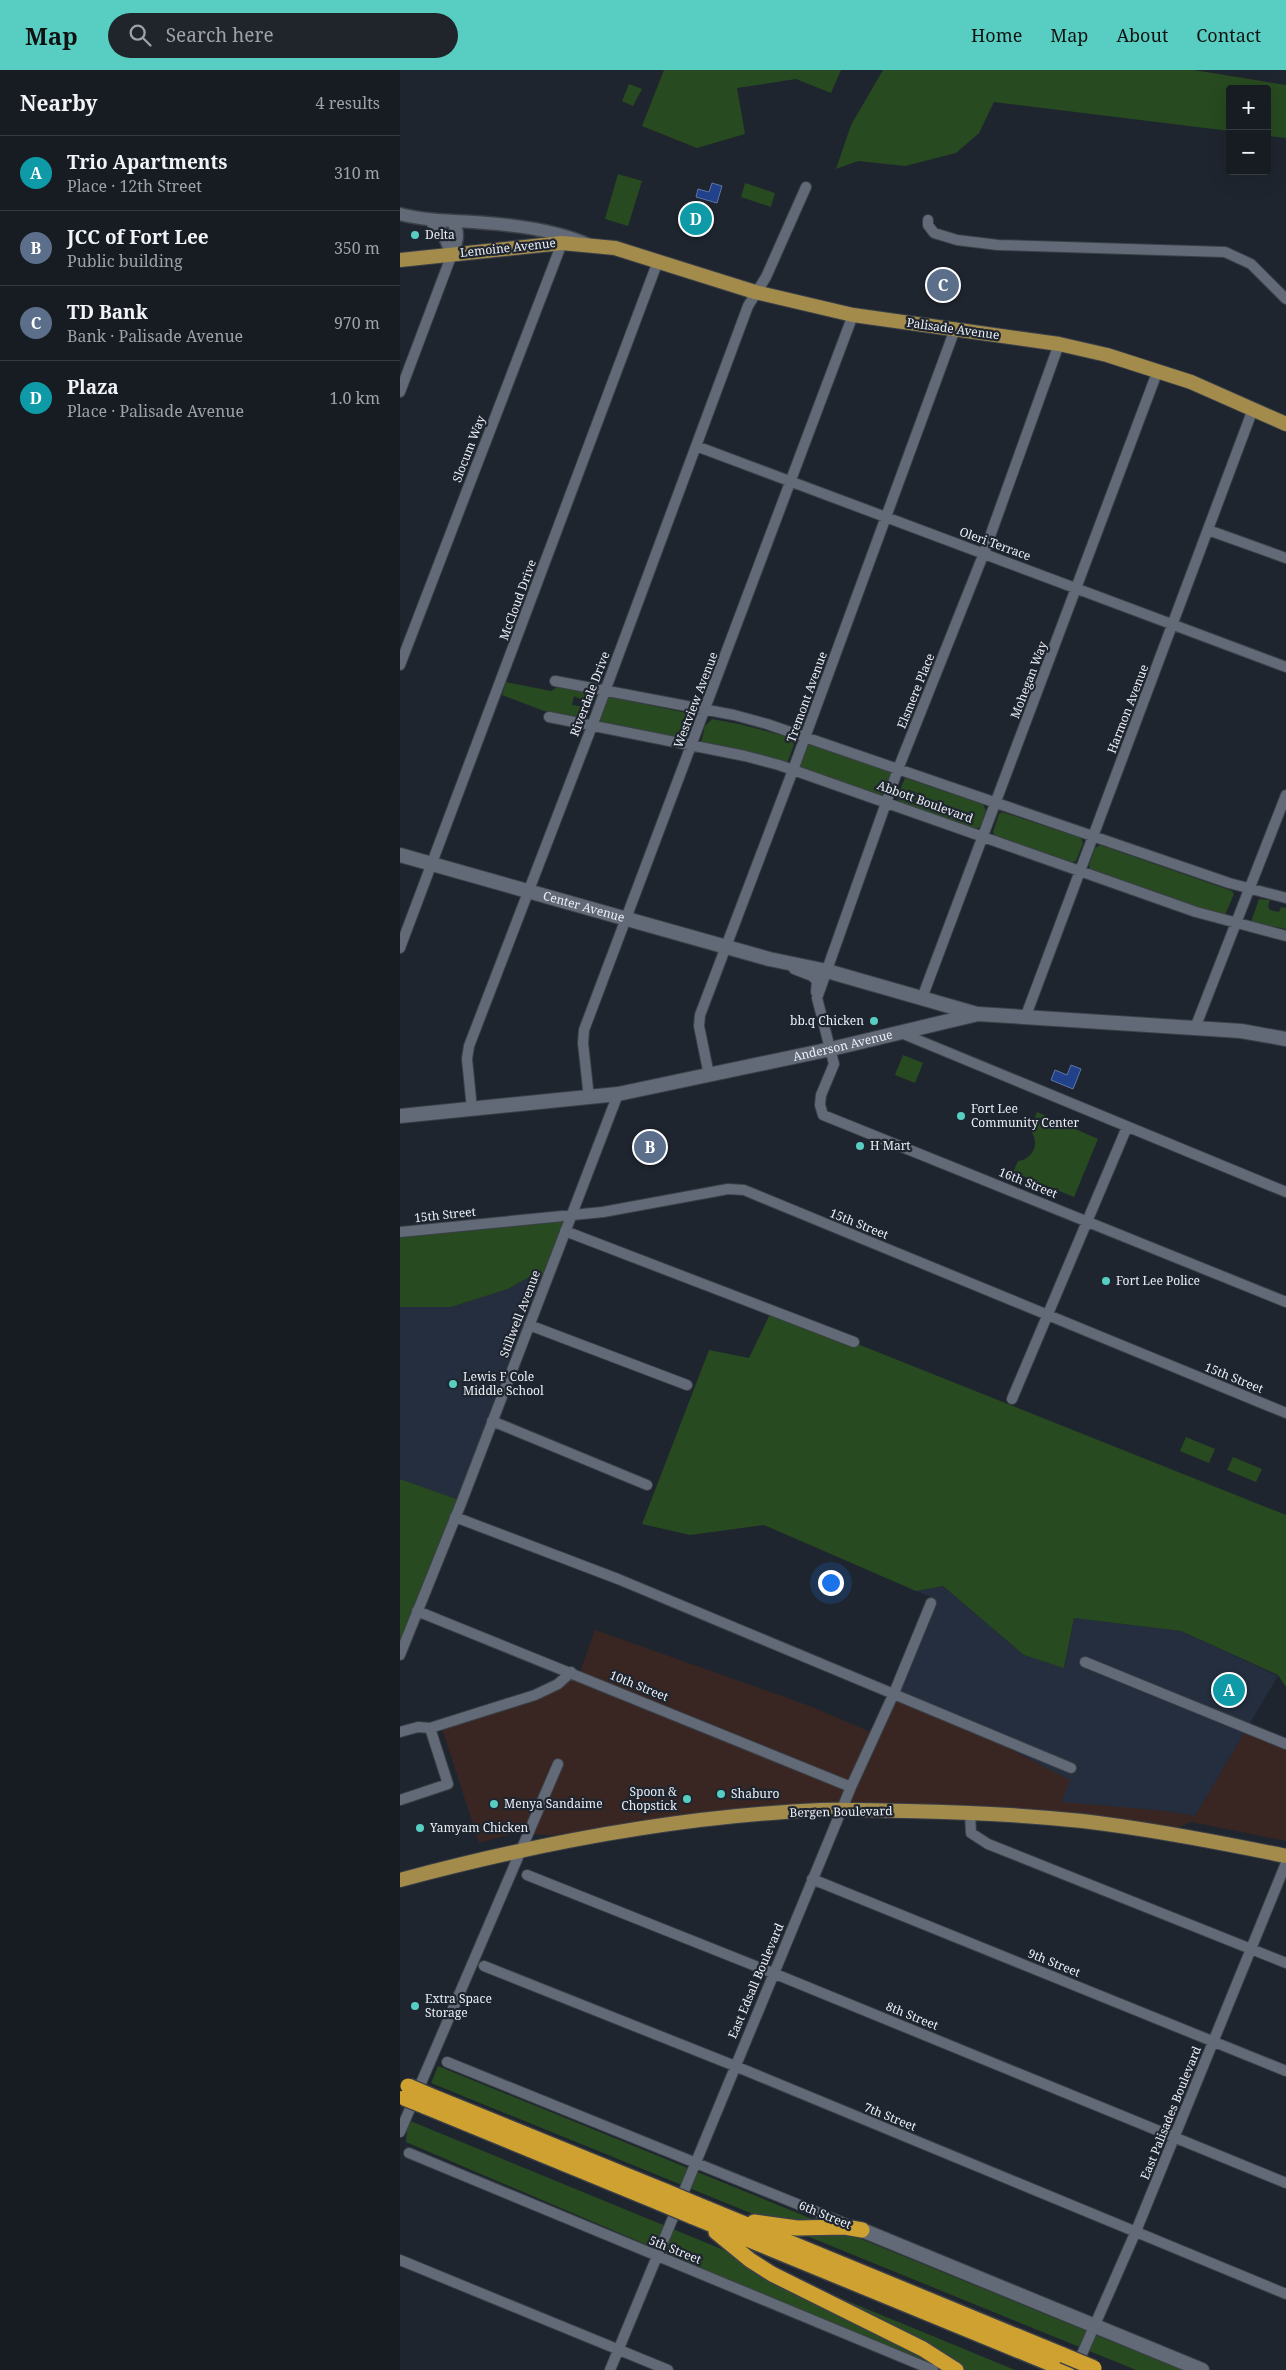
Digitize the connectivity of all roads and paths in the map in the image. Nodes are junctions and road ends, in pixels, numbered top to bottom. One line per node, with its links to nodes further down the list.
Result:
1 (806, 187): 12 (street, Riverdale Drive)
2 (400, 214): 3 (street)
3 (430, 220): 5 (street); 9 (street)
4 (928, 220): 13 (street)
5 (452, 221): 7 (street); 9 (street)
6 (562, 243): 7 (main road, Lemoine Avenue); 9 (main road, Lemoine Avenue); 29 (street, Slocum Way)
7 (587, 244): 8 (main road, Lemoine Avenue)
8 (616, 248): 11 (main road, Palisade Avenue)
9 (452, 254): 10 (main road, Lemoine Avenue); 18 (street)
10 (400, 260)
11 (658, 261): 12 (main road, Palisade Avenue); 46 (street, McCloud Drive)
12 (755, 292): 14 (main road, Palisade Avenue); 21 (street, Riverdale Drive)
13 (1286, 299)
14 (853, 315): 15 (main road, Palisade Avenue); 22 (street, Westview Avenue)
15 (955, 329): 16 (main road, Palisade Avenue); 23 (street, Tremont Avenue)
16 (1059, 344): 17 (main road, Palisade Avenue); 25 (street, Elsmere Place)
17 (1158, 370): 19 (main road, Palisade Avenue); 27 (street, Mohegan Way)
18 (400, 392)
19 (1253, 409): 20 (main road, Palisade Avenue); 24 (street, Harmon Avenue)
20 (1285, 423)
21 (696, 446): 22 (street, Oleri Terrace); 32 (street, Riverdale Drive)
22 (791, 482): 23 (street, Oleri Terrace); 33 (street, Westview Avenue)
23 (886, 517): 25 (street, Oleri Terrace); 36 (street, Tremont Avenue)
24 (1208, 530): 26 (street); 28 (street, Harmon Avenue)
25 (984, 553): 27 (street, Oleri Terrace); 38 (street, Elsmere Place)
26 (1286, 558)
27 (1077, 588): 28 (street, Oleri Terrace); 42 (street, Mohegan Way)
28 (1174, 624): 30 (street, Oleri Terrace); 44 (street, Harmon Avenue)
29 (400, 665)
30 (1286, 667)
31 (555, 681): 32 (street, Abbott Boulevard)
32 (605, 690): 33 (street, Abbott Boulevard); 35 (street, Riverdale Drive)
33 (706, 710): 36 (street, Abbott Boulevard); 37 (street, Westview Avenue)
34 (549, 717): 35 (street, Abbott Boulevard)
35 (592, 726): 37 (street, Abbott Boulevard); 49 (street, Riverdale Drive)
36 (806, 736): 38 (street, Abbott Boulevard); 39 (street, Tremont Avenue)
37 (692, 746): 39 (street, Abbott Boulevard); 51 (street, Westview Avenue)
38 (898, 769): 41 (street, Elsmere Place); 42 (street, Abbott Boulevard)
39 (793, 770): 41 (street, Abbott Boulevard); 54 (street, Tremont Avenue)
40 (1286, 795): 48 (street)
41 (887, 802): 43 (street, Abbott Boulevard); 57 (street, Elsmere Place)
42 (996, 803): 43 (street, Mohegan Way); 44 (street, Abbott Boulevard)
43 (984, 837): 47 (street, Abbott Boulevard); 59 (street, Mohegan Way)
44 (1094, 837): 47 (street, Harmon Avenue); 48 (street, Abbott Boulevard)
45 (400, 855): 46 (main road, Center Avenue)
46 (431, 864): 49 (main road, Center Avenue); 55 (street, McCloud Drive)
47 (1079, 870): 52 (street, Abbott Boulevard); 61 (street, Harmon Avenue)
48 (1250, 888): 50 (street, Abbott Boulevard); 52 (street)
49 (528, 892): 51 (main road, Center Avenue); 69 (street, Riverdale Drive)
50 (1286, 898)
51 (626, 918): 54 (main road, Center Avenue); 68 (street, Westview Avenue)
52 (1236, 924): 53 (street, Abbott Boulevard); 62 (street)
53 (1286, 936)
54 (725, 946): 56 (main road, Center Avenue); 66 (street, Tremont Avenue)
55 (400, 948)
56 (769, 959): 57 (main road, Center Avenue); 58 (street, Center Avenue)
57 (827, 971): 58 (street, Elsmere Place); 59 (main road, Center Avenue)
58 (817, 998): 65 (street)
59 (922, 998): 60 (main road, Center Avenue)
60 (978, 1014): 61 (main road, Anderson Avenue); 63 (main road, Anderson Avenue)
61 (1025, 1018): 62 (main road, Anderson Avenue)
62 (1195, 1028): 64 (main road, Anderson Avenue)
63 (901, 1033): 65 (main road, Anderson Avenue); 71 (street)
64 (1286, 1039)
65 (831, 1049): 66 (main road, Anderson Avenue); 74 (street, 16th Street)
66 (709, 1075): 67 (main road, Anderson Avenue)
67 (618, 1094): 68 (main road, Anderson Avenue); 73 (street, Stillwell Avenue)
68 (589, 1098): 69 (main road, Anderson Avenue)
69 (472, 1109): 70 (main road, Anderson Avenue)
70 (400, 1116)
71 (1126, 1127): 72 (street); 74 (street)
72 (1286, 1192)
73 (571, 1215): 75 (street, Stillwell Avenue); 76 (street, 15th Street); 78 (street, 15th Street)
74 (1087, 1220): 77 (street, 16th Street); 78 (street)
75 (565, 1231): 79 (street, Stillwell Avenue); 80 (street)
76 (400, 1232)
77 (1286, 1302)
78 (1047, 1315): 82 (street); 83 (street, 15th Street)
79 (529, 1325): 81 (street); 84 (street, Stillwell Avenue)
80 (854, 1342)
81 (687, 1386)
82 (1012, 1399)
83 (1286, 1413)
84 (492, 1421): 85 (street); 86 (street, Stillwell Avenue)
85 (647, 1485)
86 (455, 1517): 88 (street, Stillwell Avenue); 92 (street)
87 (931, 1603): 92 (street, East Edsall Boulevard)
88 (417, 1611): 89 (street, Stillwell Avenue); 91 (street, 10th Street)
89 (400, 1655)
90 (1085, 1662): 95 (street)
91 (572, 1672): 93 (street); 98 (street, 10th Street)
92 (894, 1693): 97 (street); 98 (street, East Edsall Boulevard)
93 (430, 1728): 94 (street); 99 (street)
94 (400, 1732)
95 (1286, 1744)
96 (558, 1764): 102 (street)
97 (1071, 1768)
98 (851, 1787): 100 (street, East Edsall Boulevard)
99 (400, 1800)
100 (841, 1809): 101 (main road, Bergen Boulevard); 102 (main road, Bergen Boulevard); 106 (street, East Edsall Boulevard)
101 (970, 1813): 103 (main road, Bergen Boulevard); 108 (street)
102 (520, 1850): 107 (main road, Bergen Boulevard); 117 (street)
103 (1286, 1856)
104 (1286, 1863): 108 (street, East Palisades Boulevard)
105 (527, 1875): 111 (street, 8th Street)
106 (812, 1878): 111 (street, East Edsall Boulevard); 112 (street, 9th Street)
107 (400, 1880)
108 (1251, 1948): 109 (street); 112 (street, East Palisades Boulevard)
109 (1286, 1962)
110 (484, 1966): 114 (street, 7th Street)
111 (773, 1972): 114 (street, East Edsall Boulevard); 118 (street, 8th Street)
112 (1214, 2040): 115 (street, 9th Street); 118 (street, East Palisades Boulevard)
113 (446, 2062): 120 (street, 6th Street)
114 (735, 2066): 120 (street, East Edsall Boulevard); 125 (street, 7th Street)
115 (1286, 2071)
116 (403, 2091): 122 (highway, bridge)
117 (400, 2132)
118 (1175, 2136): 121 (street, 8th Street); 125 (street, East Palisades Boulevard)
119 (408, 2153): 126 (street, 5th Street)
120 (694, 2163): 124 (street, 6th Street); 126 (street, East Edsall Boulevard)
121 (1286, 2183)
122 (697, 2214): 123 (highway); 131 (highway); 136 (highway)
123 (728, 2217): 124 (highway); 131 (highway)
124 (862, 2230): 129 (main road, 6th Street)
125 (1136, 2231): 128 (street, 7th Street); 129 (street, East Palisades Boulevard)
126 (656, 2256): 130 (street, East Edsall Boulevard); 135 (street, 5th Street)
127 (400, 2260): 130 (street)
128 (1286, 2294)
129 (1093, 2325): 137 (street, East Palisades Boulevard); 138 (main road, 6th Street)
130 (619, 2350): 133 (street, East Edsall Boulevard); 134 (street)
131 (1063, 2364): 132 (highway, bridge)
132 (1096, 2369)
133 (610, 2370)
134 (668, 2370)
135 (933, 2370)
136 (956, 2370)
137 (1075, 2370)
138 (1202, 2370)

